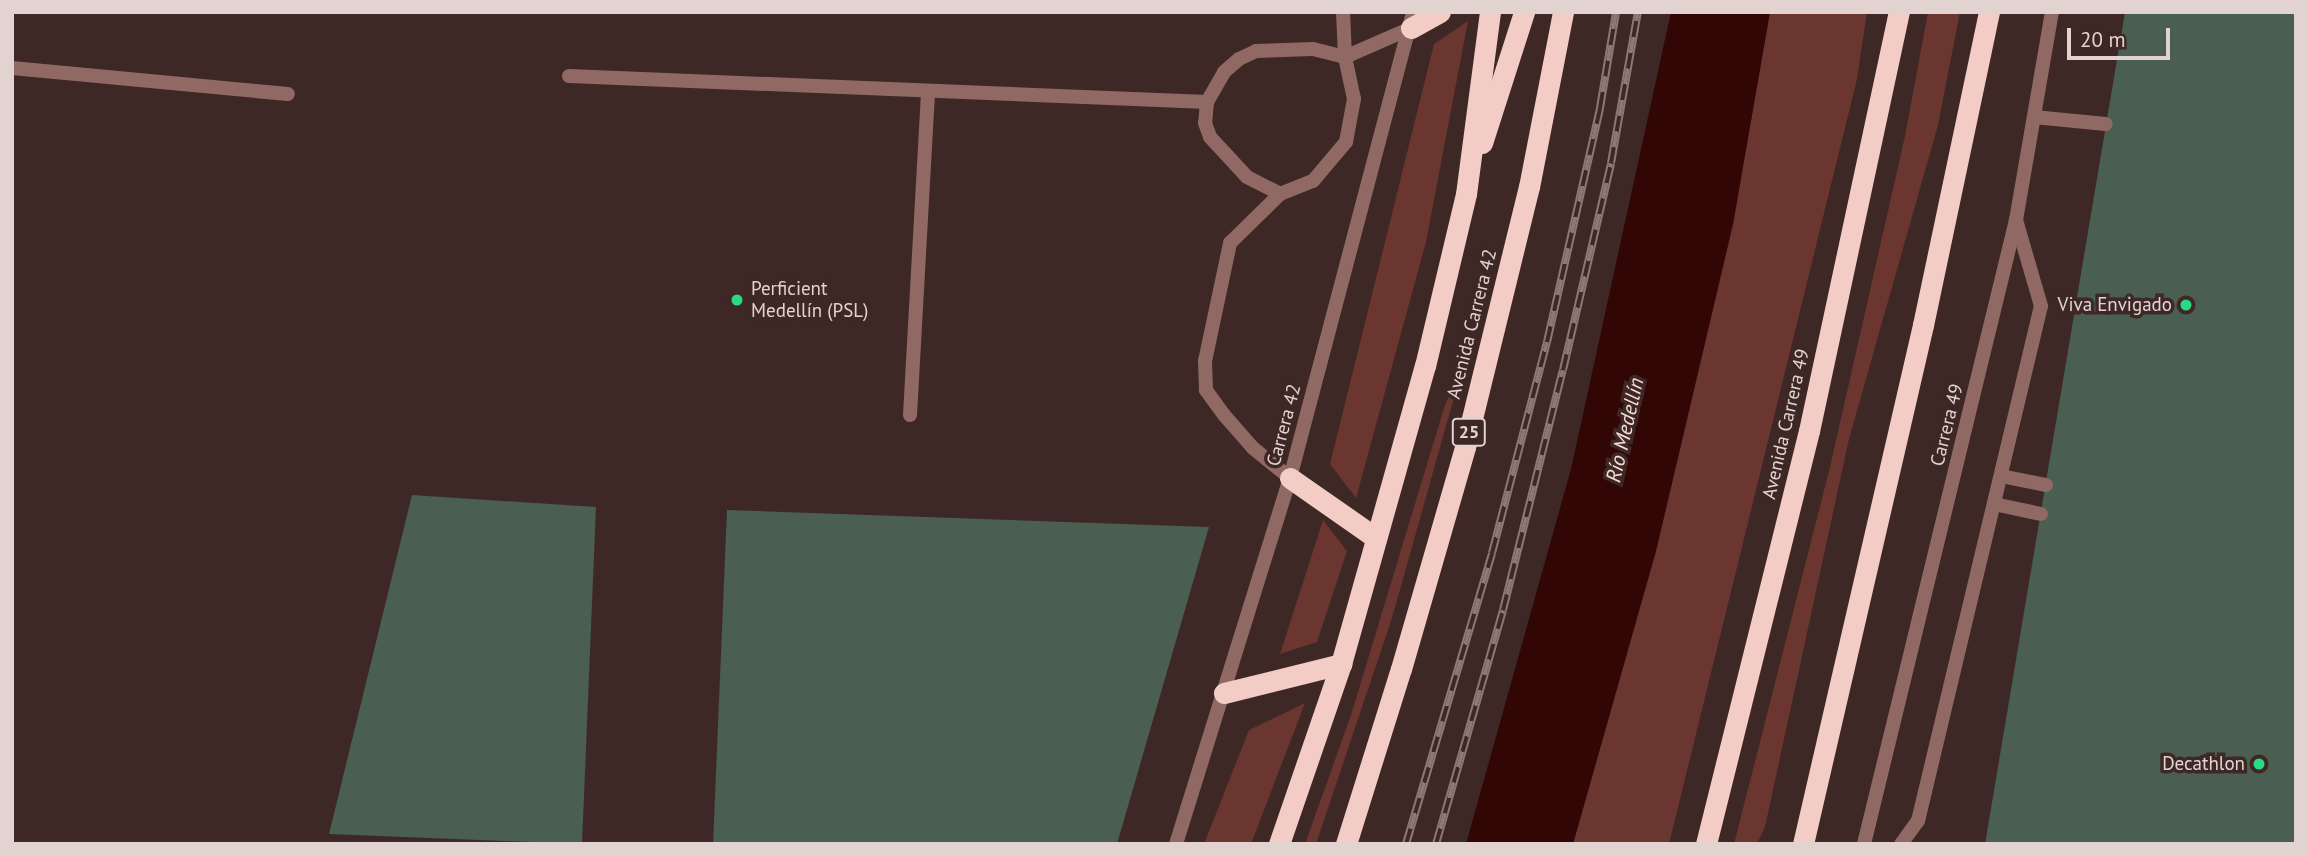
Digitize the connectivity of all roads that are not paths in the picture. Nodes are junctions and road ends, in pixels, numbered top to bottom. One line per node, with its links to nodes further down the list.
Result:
1 (1343, 12): 10 (street)
2 (1440, 12): 9 (highway)
3 (1490, 12): 19 (highway, Avenida Carrera 42)
4 (1524, 12): 19 (highway)
5 (1563, 12): 33 (highway, Avenida Carrera 42 / 25)
6 (1899, 12): 34 (highway, Avenida Carrera 49)
7 (1989, 12): 30 (highway)
8 (2052, 12): 16 (street, Carrera 49)
9 (1412, 20): 10 (street); 23 (street, Carrera 42)
10 (1345, 57): 15 (street); 18 (street)
11 (12, 68): 14 (street)
12 (569, 76): 13 (street)
13 (928, 92): 15 (street); 21 (street)
14 (288, 94)
15 (1207, 102): 18 (street)
16 (2034, 117): 17 (street); 20 (street, Carrera 49)
17 (2106, 124)
18 (1280, 194): 23 (street)
19 (1466, 194): 27 (highway, Avenida Carrera 42)
20 (2016, 220): 22 (street); 37 (street, Carrera 49)
21 (911, 415)
22 (2001, 476): 24 (street); 25 (street)
23 (1290, 478): 27 (highway); 29 (street, Carrera 42)
24 (2046, 485)
25 (1994, 504): 26 (street); 38 (street)
26 (2041, 514)
27 (1376, 538): 28 (highway, Avenida Carrera 42)
28 (1341, 664): 29 (highway); 32 (highway, Avenida Carrera 42)
29 (1224, 693): 31 (street, Carrera 42)
30 (1814, 797): 35 (highway); 36 (highway)
31 (1176, 844)
32 (1279, 844)
33 (1346, 844)
34 (1706, 844)
35 (1788, 844)
36 (1803, 844)
37 (1864, 844)
38 (1902, 844)

